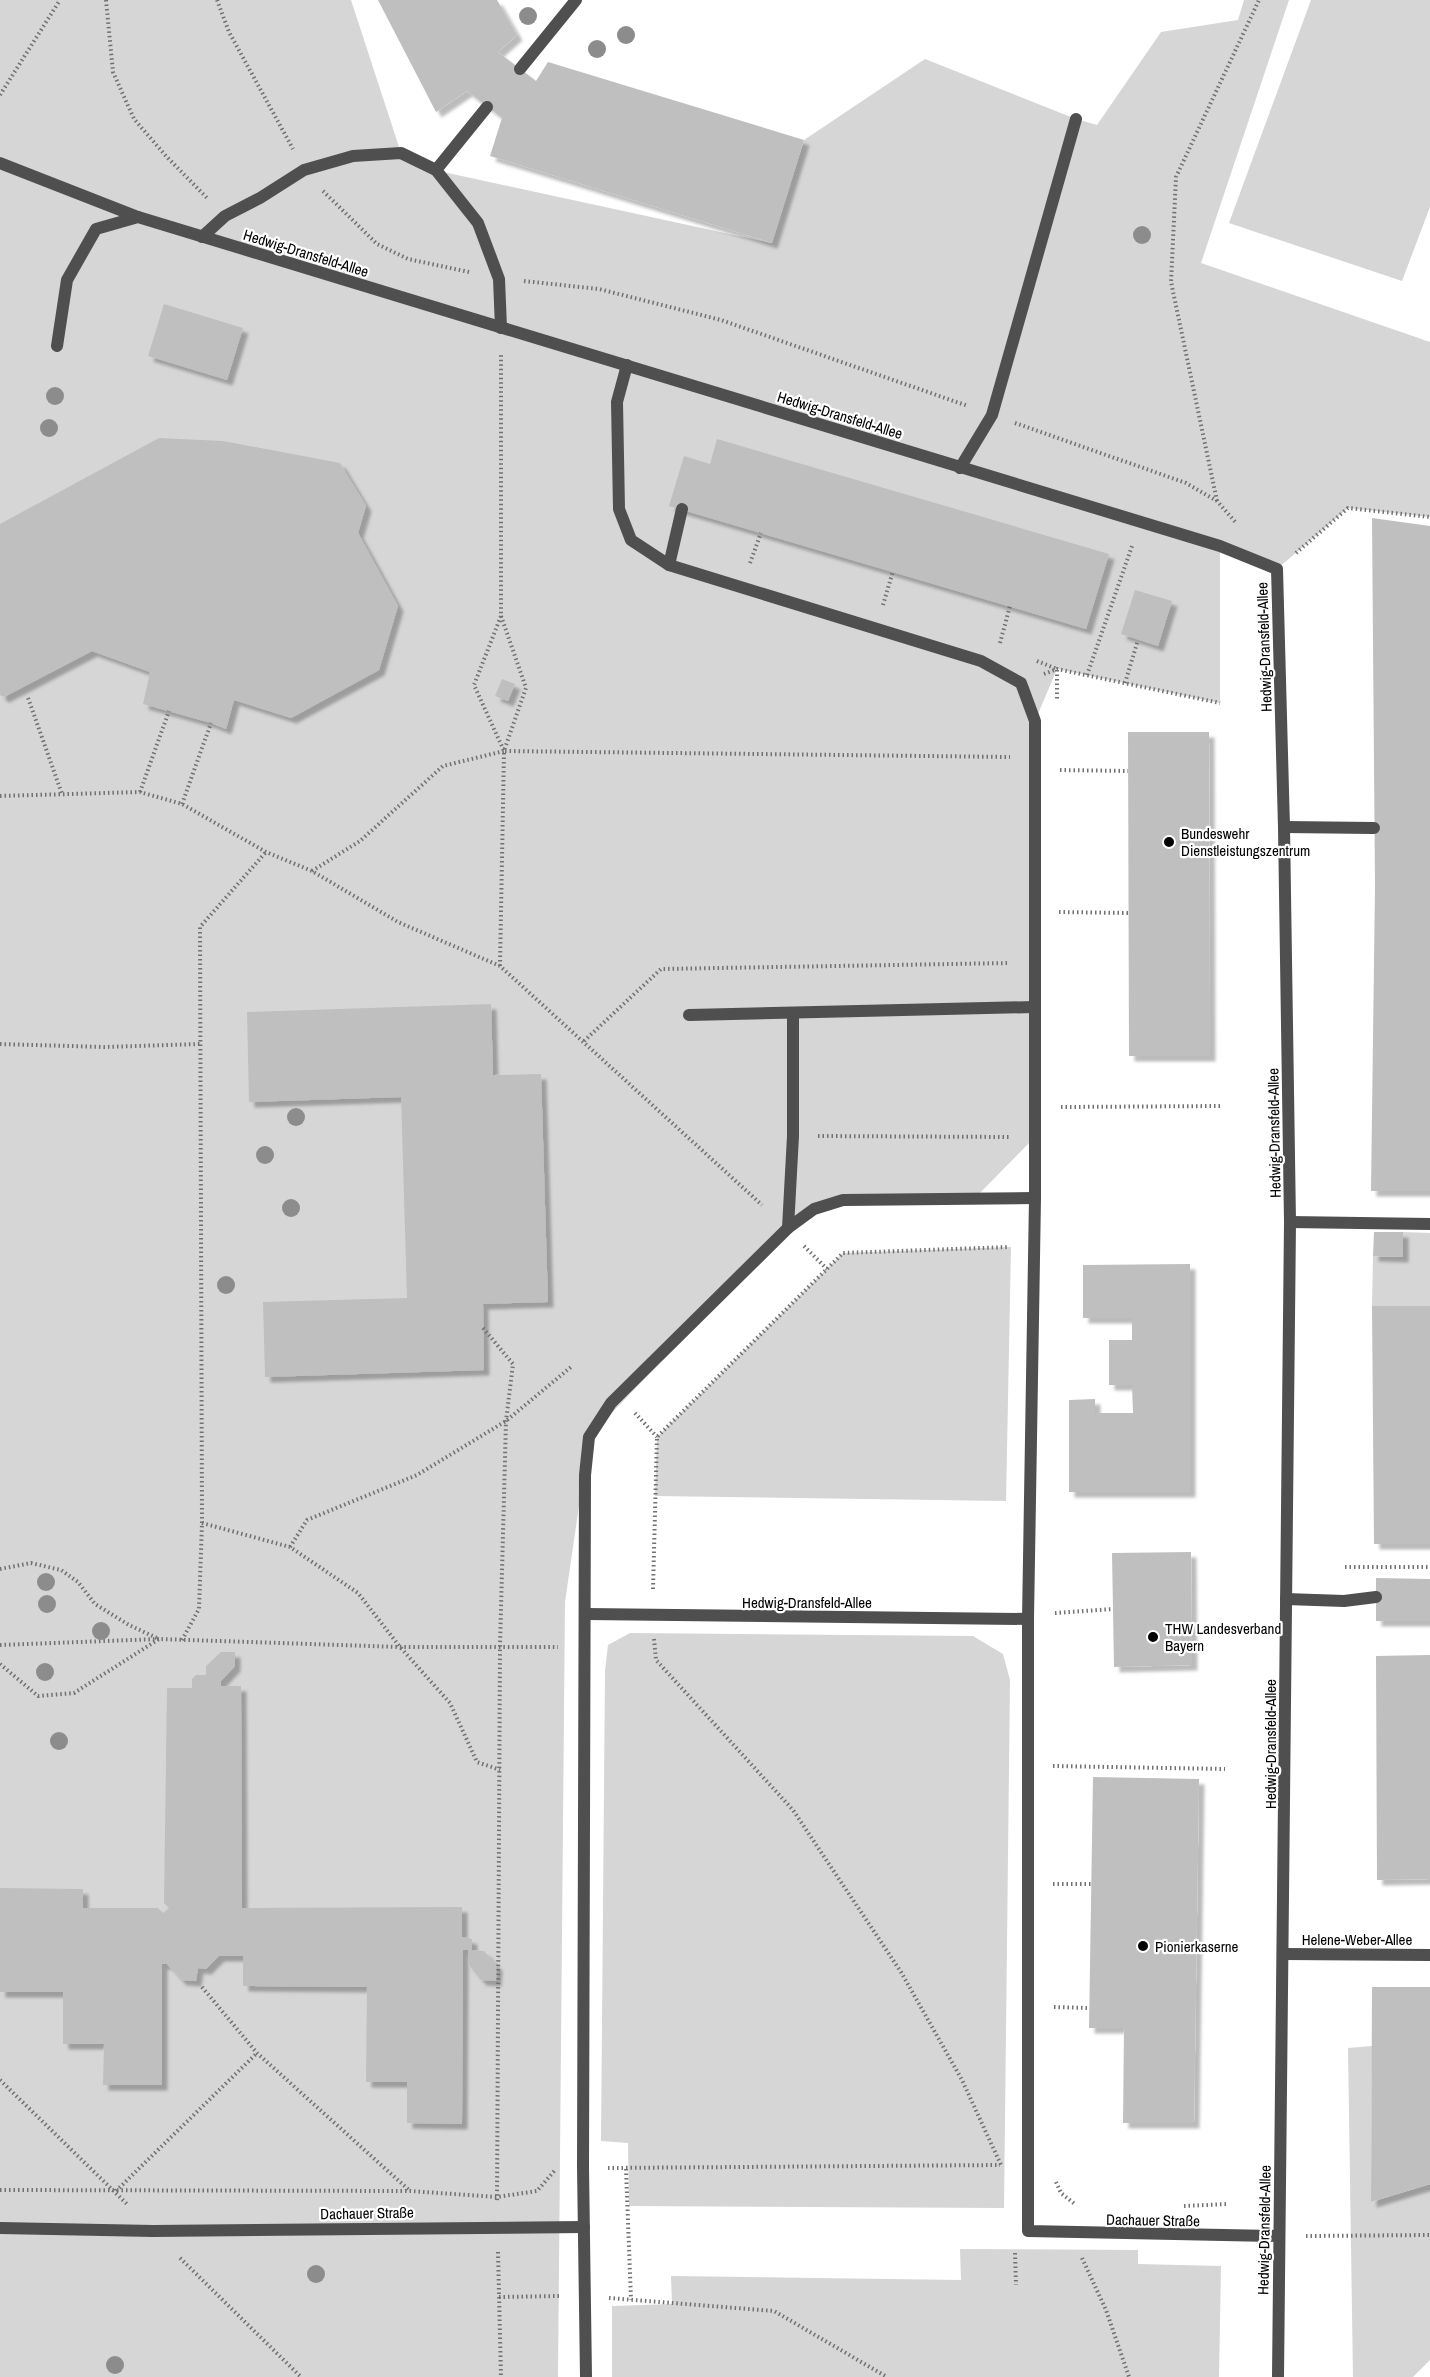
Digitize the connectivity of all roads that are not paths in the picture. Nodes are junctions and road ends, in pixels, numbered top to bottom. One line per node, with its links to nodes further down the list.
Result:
1 (576, 0): 2 (street)
2 (520, 69)
3 (487, 107): 6 (street)
4 (1076, 119): 12 (street)
5 (0, 163): 7 (street, Hedwig-Dransfeld-Allee)
6 (436, 170): 8 (street); 9 (street)
7 (138, 217): 8 (street, Hedwig-Dransfeld-Allee); 10 (street)
8 (202, 237): 9 (street, Hedwig-Dransfeld-Allee)
9 (501, 328): 11 (street, Hedwig-Dransfeld-Allee)
10 (57, 346)
11 (627, 365): 12 (street, Hedwig-Dransfeld-Allee); 14 (street)
12 (960, 468): 15 (street, Hedwig-Dransfeld-Allee)
13 (682, 509): 14 (street)
14 (669, 565): 17 (street)
15 (1284, 827): 16 (street); 21 (street, Hedwig-Dransfeld-Allee)
16 (1374, 828)
17 (1034, 1007): 18 (street); 20 (street)
18 (793, 1013): 19 (street); 23 (street)
19 (689, 1015)
20 (1035, 1198): 23 (street); 27 (street)
21 (1290, 1221): 22 (street); 25 (street, Hedwig-Dransfeld-Allee)
22 (1430, 1224)
23 (788, 1228): 26 (street)
24 (1376, 1597): 25 (street)
25 (1286, 1599): 28 (street, Hedwig-Dransfeld-Allee)
26 (586, 1614): 27 (street, Hedwig-Dransfeld-Allee); 30 (street)
27 (1028, 1619): 32 (street, Dachauer Straße)
28 (1284, 1954): 29 (street, Helene-Weber-Allee); 32 (street, Hedwig-Dransfeld-Allee)
29 (1430, 1954)
30 (584, 2227): 31 (street, Dachauer Straße); 33 (street)
31 (0, 2228)
32 (1278, 2236): 34 (street, Hedwig-Dransfeld-Allee)
33 (586, 2377)
34 (1278, 2377)

